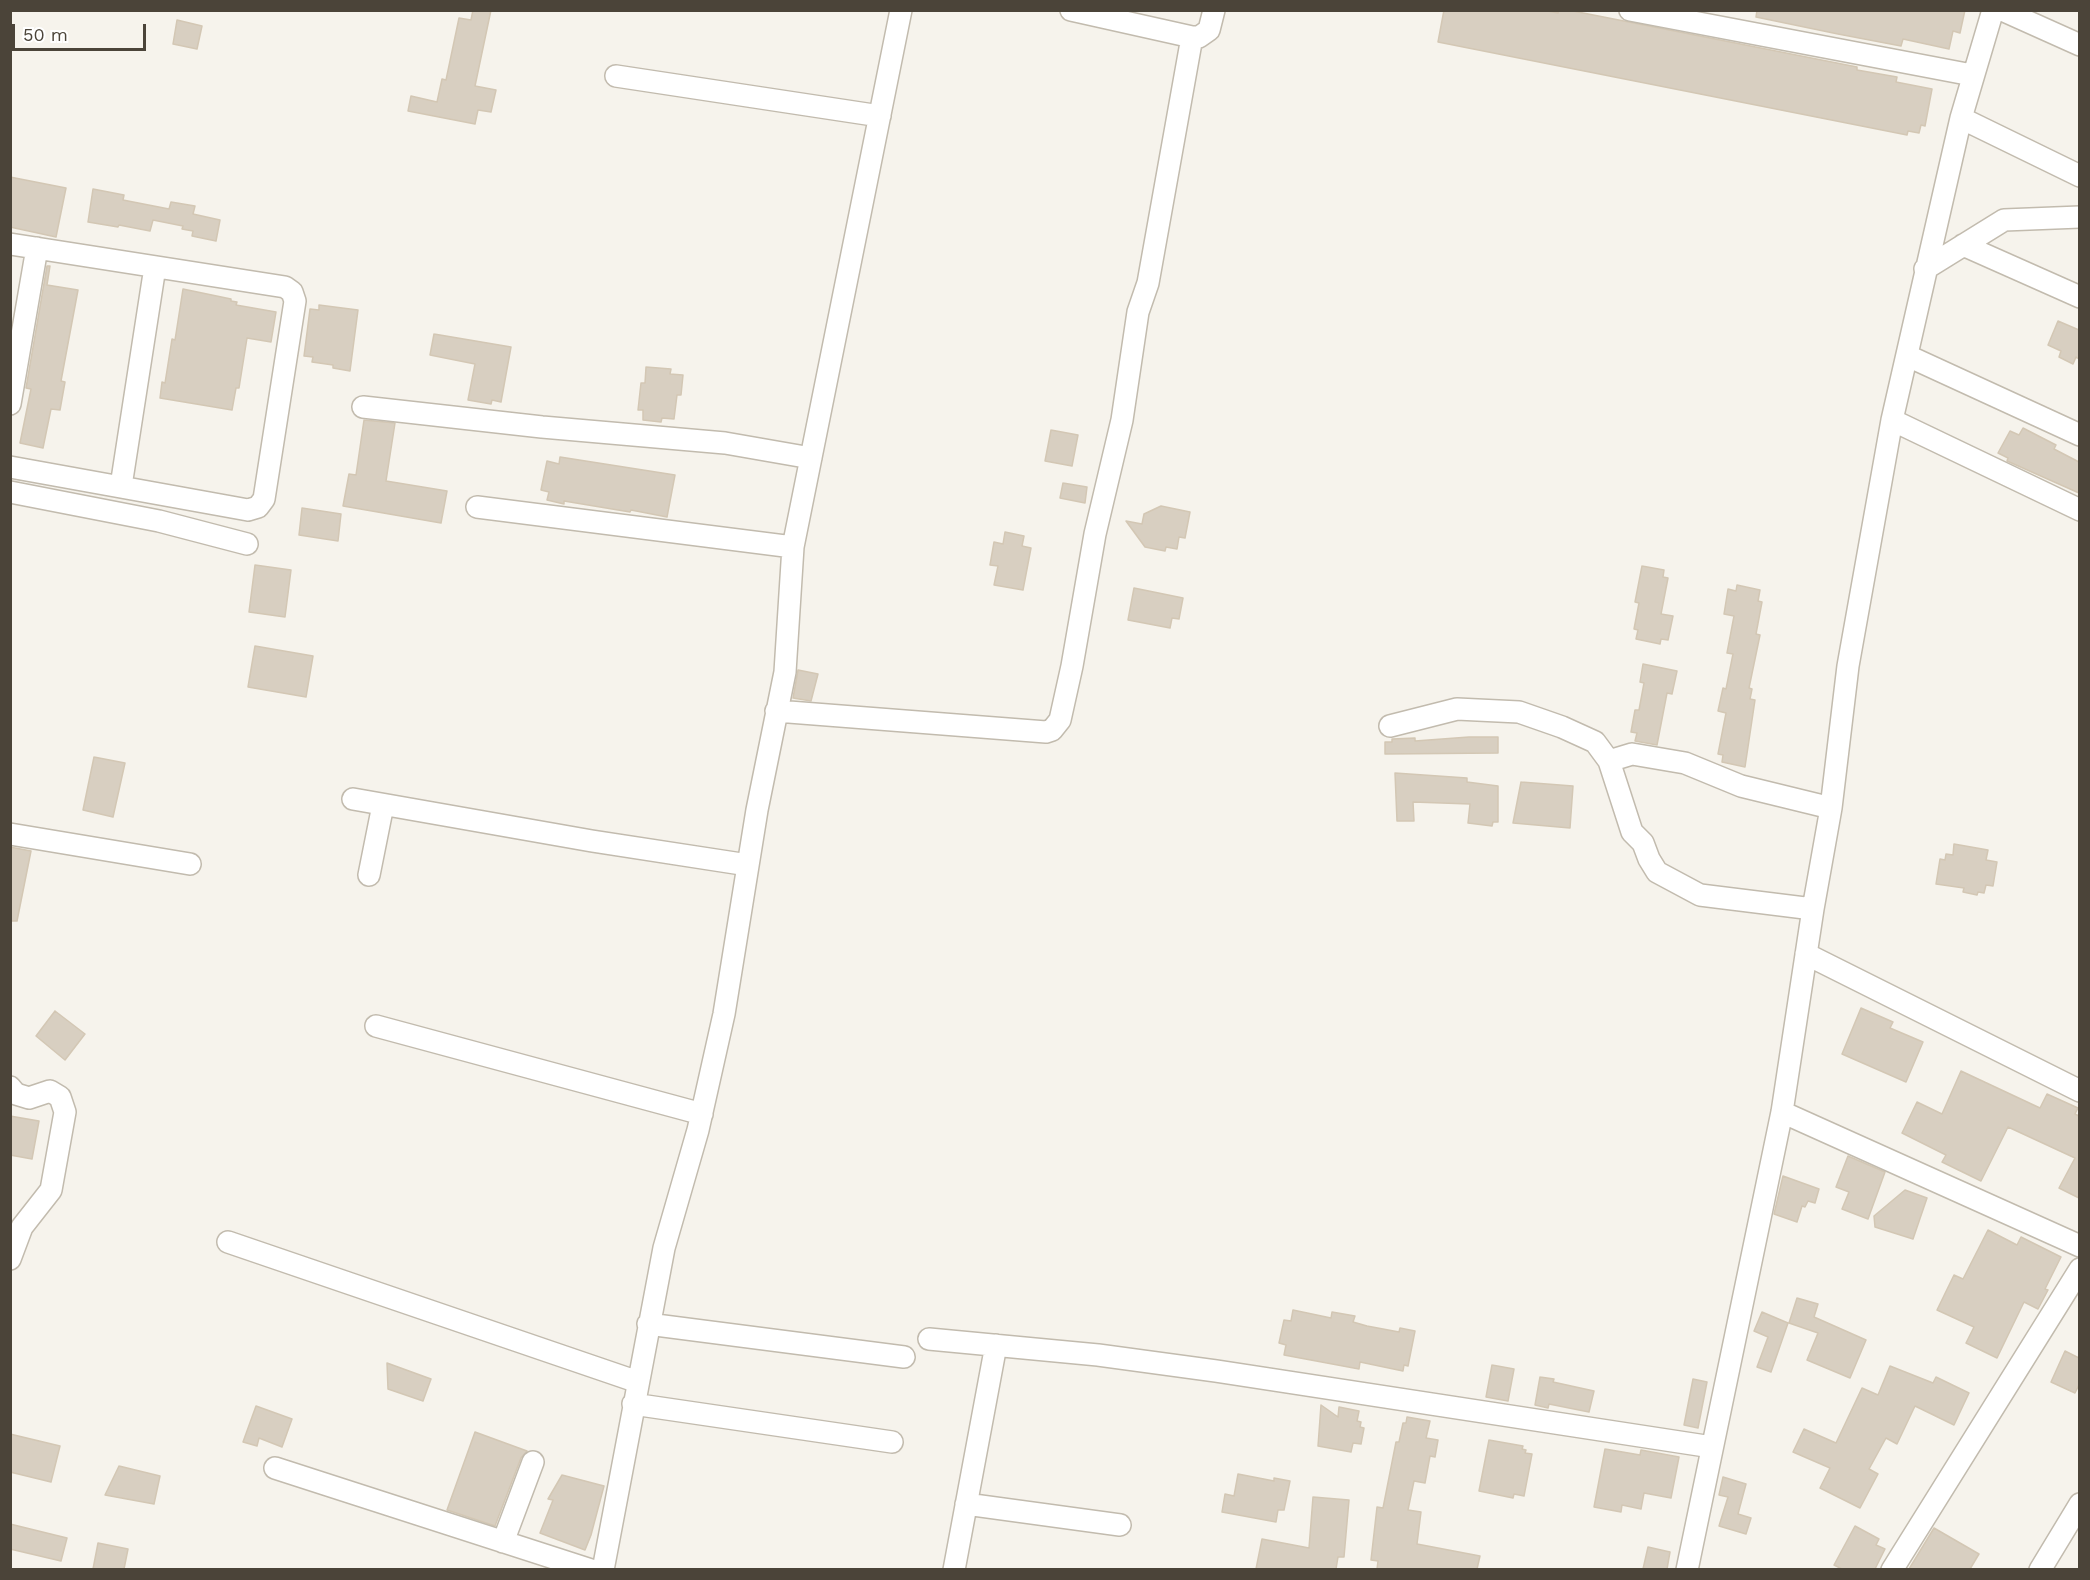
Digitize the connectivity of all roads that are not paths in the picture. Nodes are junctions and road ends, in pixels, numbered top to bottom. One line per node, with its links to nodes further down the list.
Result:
1 (901, 10): 11 (street)
2 (1214, 10): 7 (street)
3 (1630, 10): 9 (street)
4 (1993, 10): 9 (street)
5 (2002, 10): 8 (street)
6 (1073, 11): 7 (street)
7 (1192, 37): 34 (street)
8 (2079, 45)
9 (1972, 75): 12 (street)
10 (616, 76): 11 (street)
11 (880, 116): 26 (street)
12 (1961, 118): 13 (street); 19 (street)
13 (2079, 176)
14 (2079, 217): 16 (street)
15 (10, 244): 17 (street)
16 (1963, 245): 19 (street); 20 (street)
17 (37, 248): 18 (street); 22 (street)
18 (154, 267): 28 (street); 28 (street)
19 (1925, 269): 21 (street)
20 (2079, 297)
21 (1908, 356): 24 (street); 25 (street)
22 (10, 404)
23 (363, 406): 26 (street)
24 (1892, 420): 31 (street); 39 (street)
25 (2079, 435)
26 (811, 458): 33 (street)
27 (10, 467): 28 (street)
28 (121, 486)
29 (10, 492): 32 (street)
30 (477, 507): 33 (street)
31 (2079, 510)
32 (247, 544)
33 (793, 547): 34 (street)
34 (776, 711): 42 (street)
35 (1390, 726): 36 (street)
36 (1609, 760): 39 (street); 44 (street)
37 (353, 799): 38 (street)
38 (383, 806): 42 (street); 43 (street)
39 (1831, 808): 44 (street)
40 (10, 834): 41 (street)
41 (190, 864)
42 (748, 865): 50 (street)
43 (369, 875)
44 (1812, 909): 45 (street)
45 (1806, 954): 48 (street); 49 (street)
46 (376, 1026): 50 (street)
47 (10, 1087): 53 (street)
48 (2079, 1091)
49 (1782, 1112): 52 (street); 62 (street)
50 (702, 1114): 55 (street)
51 (228, 1242): 59 (street)
52 (2079, 1246)
53 (10, 1259)
54 (2079, 1269): 73 (street)
55 (648, 1324): 58 (street); 59 (street)
56 (929, 1339): 57 (street)
57 (996, 1346): 62 (street); 65 (street)
58 (904, 1356)
59 (638, 1382): 60 (street)
60 (633, 1404): 61 (street); 70 (street)
61 (892, 1442)
62 (1712, 1447): 72 (street)
63 (533, 1462): 68 (street)
64 (275, 1468): 68 (street)
65 (966, 1504): 67 (street); 71 (street)
66 (2079, 1504): 74 (street)
67 (1120, 1525)
68 (503, 1542): 69 (street)
69 (591, 1569)
70 (603, 1569)
71 (954, 1569)
72 (1687, 1569)
73 (1892, 1569)
74 (2040, 1569)

